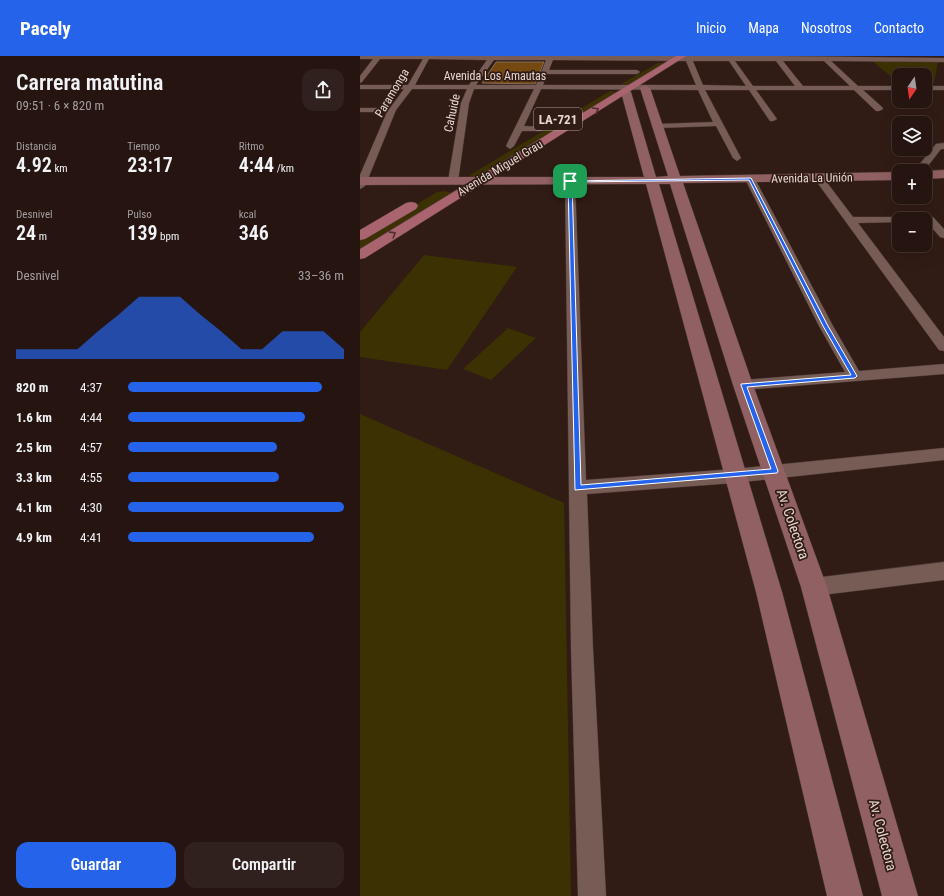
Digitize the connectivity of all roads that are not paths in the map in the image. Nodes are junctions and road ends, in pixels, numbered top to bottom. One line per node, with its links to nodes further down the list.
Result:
1 (360, 57): 2 (street)
2 (373, 57): 3 (street); 15 (street)
3 (431, 57): 4 (street); 18 (street, Paramonga)
4 (493, 57): 6 (street); 19 (street, Cahuide)
5 (846, 57): 11 (street); 12 (street)
6 (550, 58): 7 (street); 14 (street)
7 (661, 58): 8 (street); 16 (main road, Avenida Miguel Grau / LA-721)
8 (683, 58): 9 (street); 16 (main road, Avenida Miguel Grau / LA-721); 21 (street)
9 (735, 58): 10 (street); 22 (street)
10 (777, 58): 11 (street); 23 (street)
11 (825, 58): 24 (street)
12 (900, 58): 13 (street)
13 (944, 60)
14 (545, 72): 16 (street); 20 (street)
15 (360, 81)
16 (630, 86): 20 (street, Avenida Los Amautas); 21 (street); 28 (main road, Avenida Miguel Grau / LA-721); 34 (street, Av. Colectora); 51 (street); 54 (main road, Avenida Miguel Grau / LA-721, one-way to 16)
17 (360, 87): 18 (street, Avenida Los Amautas)
18 (410, 87): 19 (street, Avenida Los Amautas); 31 (street, Paramonga)
19 (472, 87): 20 (street, Avenida Los Amautas); 53 (street, Cahuide)
20 (539, 87): 36 (street)
21 (700, 88): 22 (street); 33 (street)
22 (751, 88): 23 (street); 32 (street)
23 (801, 88): 24 (street)
24 (857, 88): 25 (street); 29 (street)
25 (892, 88)
26 (932, 88): 27 (street)
27 (944, 88)
28 (592, 99)
29 (879, 108)
30 (360, 110): 31 (street)
31 (392, 110): 39 (street, Paramonga)
32 (773, 119)
33 (717, 124): 34 (street); 41 (street)
34 (658, 126): 52 (street, Av. Colectora)
35 (544, 127): 36 (street); 40 (main road, Avenida Miguel Grau / LA-721)
36 (519, 128): 40 (street)
37 (944, 146): 42 (street)
38 (365, 148): 39 (street)
39 (376, 148): 58 (street, Paramonga)
40 (507, 148)
41 (737, 158)
42 (925, 164)
43 (472, 169): 53 (main road, Avenida Miguel Grau)
44 (944, 174): 45 (street)
45 (932, 175)
46 (892, 176): 47 (street, Avenida La Unión)
47 (879, 177): 48 (street, Avenida La Unión); 50 (street, Avenida La Unión)
48 (818, 178): 49 (street, Avenida La Unión); 65 (street)
49 (750, 179): 52 (street, Avenida La Unión); 72 (street)
50 (892, 179)
51 (650, 180): 52 (street, Avenida La Unión); 55 (street, Avenida La Unión); 76 (street)
52 (677, 180): 73 (street, Av. Colectora)
53 (453, 181): 54 (street, Avenida La Unión); 58 (street, Avenida La Unión); 59 (main road, Avenida Miguel Grau)
54 (479, 181): 55 (street, Avenida La Unión); 60 (main road, Avenida Miguel Grau / LA-721)
55 (570, 181): 77 (street)
56 (932, 182): 57 (street)
57 (944, 182)
58 (360, 184): 59 (street)
59 (437, 191): 60 (street)
60 (464, 191): 69 (main road, Avenida Miguel Grau / LA-721, one-way to 60)
61 (421, 200): 67 (main road)
62 (892, 219): 65 (street)
63 (932, 219): 64 (street)
64 (944, 219)
65 (849, 220): 70 (street)
66 (932, 224): 68 (street)
67 (363, 232)
68 (944, 236)
69 (360, 255)
70 (944, 347)
71 (944, 369): 72 (street)
72 (855, 376): 73 (street)
73 (743, 385): 75 (street, Av. Colectora)
74 (944, 454): 75 (street)
75 (775, 471): 76 (street); 79 (street, Av. Colectora)
76 (734, 476): 77 (street); 81 (street)
77 (578, 488): 80 (street)
78 (944, 571): 79 (street)
79 (814, 588): 82 (street, Av. Colectora)
80 (592, 896)
81 (845, 896)
82 (900, 896)

